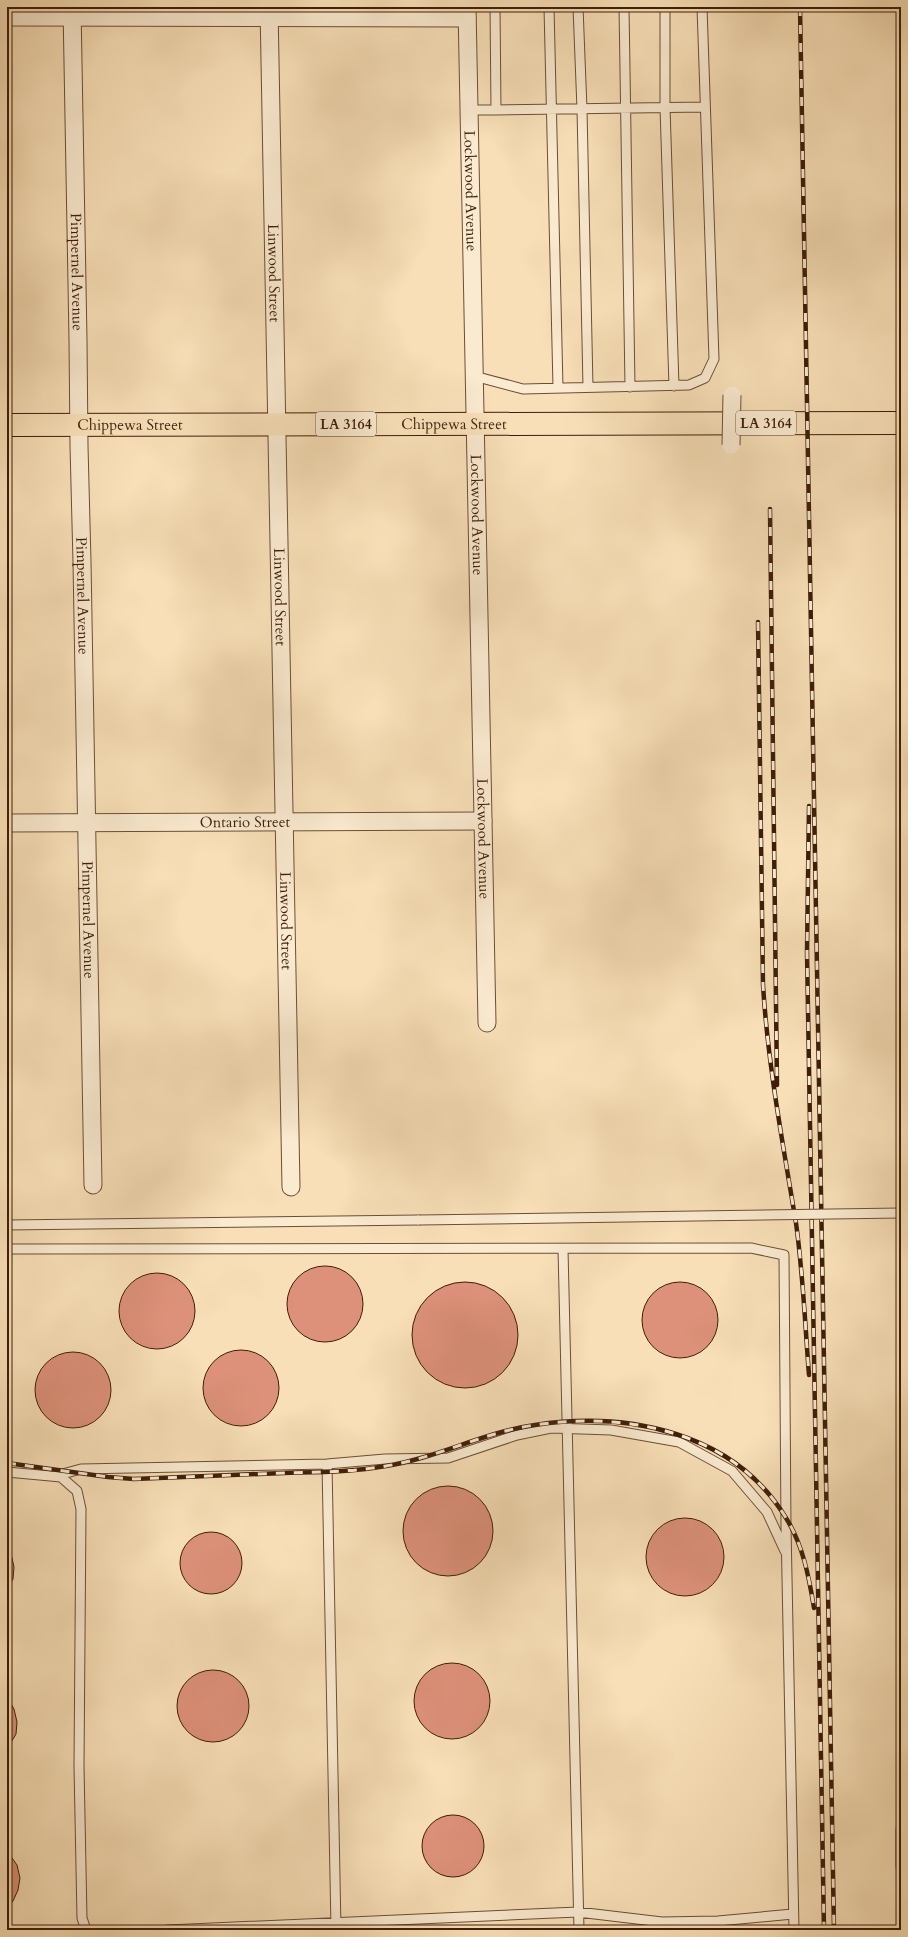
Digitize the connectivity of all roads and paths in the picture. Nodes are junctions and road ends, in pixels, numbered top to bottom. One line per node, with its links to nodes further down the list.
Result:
1 (495, 7): 17 (lane)
2 (549, 7): 14 (lane)
3 (578, 7): 15 (lane)
4 (624, 7): 13 (lane)
5 (666, 7): 11 (lane)
6 (702, 7): 12 (lane)
7 (72, 12): 8 (street); 10 (street); 27 (street, Pimpernel Avenue)
8 (269, 12): 9 (street); 28 (street, Linwood Street)
9 (467, 12): 16 (street, Lockwood Avenue)
10 (7, 16)
11 (665, 107): 12 (lane); 13 (lane); 19 (lane)
12 (704, 107): 19 (lane)
13 (625, 108): 15 (lane); 22 (lane)
14 (550, 109): 15 (lane); 17 (lane); 20 (lane)
15 (582, 109): 21 (lane)
16 (469, 110): 17 (lane); 18 (street, Lockwood Avenue)
17 (496, 110)
18 (474, 376): 20 (lane); 24 (street, Lockwood Avenue)
19 (674, 386): 22 (lane)
20 (558, 387): 21 (lane)
21 (588, 387): 22 (lane)
22 (630, 387)
23 (732, 395): 29 (street, bridge)
24 (474, 423): 25 (main road, Chippewa Street / LA 3164); 28 (main road, Chippewa Street / LA 3164); 31 (street, Lockwood Avenue)
25 (901, 423)
26 (7, 424): 27 (main road, Chippewa Street / LA 3164)
27 (79, 424): 28 (main road, Chippewa Street / LA 3164); 32 (street, Pimpernel Avenue)
28 (276, 424): 30 (street, Linwood Street)
29 (731, 445)
30 (283, 821): 31 (street, Ontario Street); 32 (street, Ontario Street); 36 (street, Linwood Street)
31 (483, 821): 34 (street, Lockwood Avenue)
32 (88, 822): 33 (street, Ontario Street); 35 (street, Pimpernel Avenue)
33 (7, 823)
34 (487, 1023)
35 (93, 1185)
36 (291, 1187)
37 (901, 1213): 38 (lane, bridge)
38 (7, 1225)
39 (7, 1249): 40 (lane)
40 (563, 1249): 41 (lane); 45 (lane)
41 (568, 1429): 42 (lane); 45 (lane); 48 (lane)
42 (327, 1464): 44 (lane); 50 (lane)
43 (7, 1472): 44 (lane)
44 (55, 1476): 51 (lane)
45 (787, 1556): 49 (lane)
46 (901, 1828): 47 (lane)
47 (901, 1867)
48 (578, 1912): 49 (lane); 50 (lane); 53 (lane)
49 (793, 1914): 54 (lane)
50 (336, 1927): 52 (lane)
51 (86, 1930)
52 (167, 1930)
53 (579, 1930)
54 (794, 1930)

